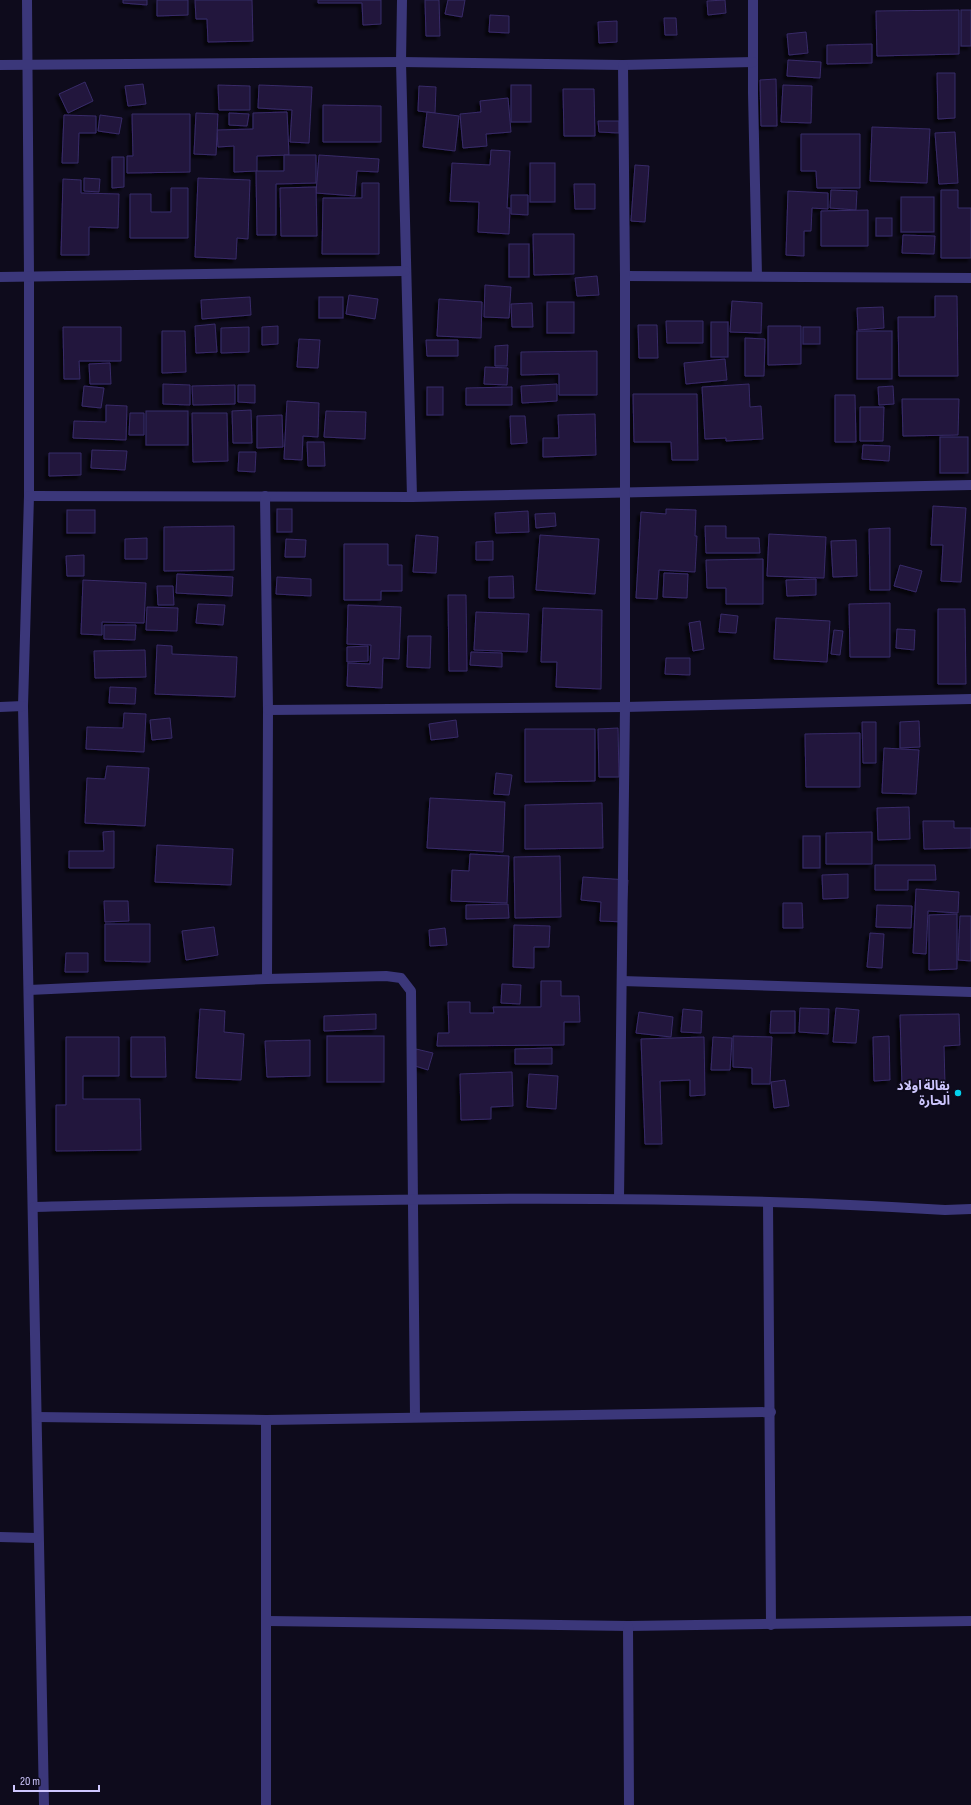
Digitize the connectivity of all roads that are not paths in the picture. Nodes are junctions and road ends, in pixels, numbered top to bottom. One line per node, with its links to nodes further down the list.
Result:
1 (26, 0): 7 (street)
2 (402, 0): 4 (street)
3 (753, 0): 5 (street)
4 (401, 62): 7 (street); 8 (street); 9 (street)
5 (753, 62): 8 (street); 12 (street)
6 (0, 65): 7 (street)
7 (26, 65): 10 (street)
8 (623, 65): 11 (street)
9 (405, 272): 10 (street); 19 (street)
10 (29, 276): 13 (street); 17 (street)
11 (625, 276): 12 (street); 16 (street)
12 (757, 276): 14 (street)
13 (0, 277)
14 (971, 278)
15 (971, 485): 16 (street)
16 (626, 492): 19 (street); 23 (street)
17 (29, 496): 18 (street); 21 (street)
18 (265, 496): 19 (street); 24 (street)
19 (412, 497)
20 (971, 698): 23 (street)
21 (23, 706): 22 (street); 27 (street)
22 (0, 707)
23 (625, 707): 24 (street); 26 (street)
24 (268, 710): 25 (street)
25 (267, 979): 27 (street); 29 (street)
26 (622, 981): 28 (street); 30 (street)
27 (29, 990): 32 (street)
28 (971, 992)
29 (414, 1199): 30 (street); 32 (street); 36 (street)
30 (619, 1199): 31 (street)
31 (768, 1202): 33 (street); 34 (street)
32 (34, 1207): 35 (street)
33 (971, 1209)
34 (770, 1412): 36 (street); 42 (street)
35 (37, 1417): 37 (street); 39 (street)
36 (415, 1417): 37 (street)
37 (266, 1420): 40 (street)
38 (0, 1538): 39 (street)
39 (37, 1538): 44 (street)
40 (268, 1621): 43 (street); 45 (street)
41 (971, 1621): 42 (street)
42 (771, 1625): 43 (street)
43 (628, 1626): 46 (street)
44 (44, 1805)
45 (266, 1805)
46 (629, 1805)

